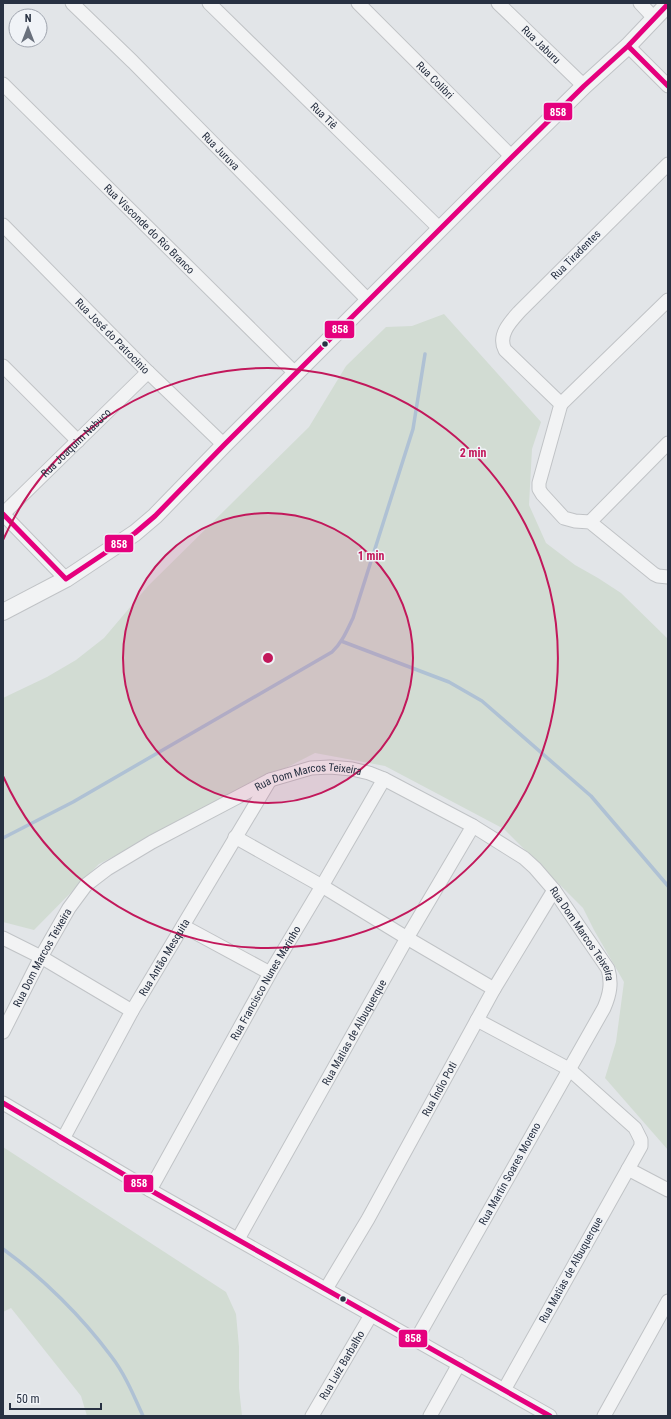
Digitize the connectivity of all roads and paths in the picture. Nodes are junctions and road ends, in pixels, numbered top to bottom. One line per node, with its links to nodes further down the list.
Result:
1 (72, 3): 16 (street, Rua Juruva)
2 (209, 3): 15 (street, Rua Tiê)
3 (358, 3): 12 (street, Rua Colibri)
4 (498, 3): 10 (street, Rua Jaburu)
5 (640, 3): 7 (street)
6 (668, 4): 7 (street)
7 (654, 18): 8 (street)
8 (628, 46): 10 (street); 11 (street)
9 (3, 84): 20 (street, Rua Visconde do Rio Branco)
10 (584, 86): 12 (street)
11 (668, 86)
12 (512, 157): 15 (street)
13 (668, 164): 21 (street, Rua Tiradentes)
14 (3, 225): 19 (street, Rua José do Patrocinio)
15 (440, 229): 16 (street)
16 (368, 300): 20 (street)
17 (668, 300): 21 (street)
18 (3, 366): 22 (street)
19 (148, 372): 22 (street, Rua Joaquim Nabuco); 24 (street, Rua José do Patrocinio)
20 (296, 374): 24 (street)
21 (561, 404): 26 (street)
22 (78, 441): 25 (street, Rua Joaquim Nabuco)
23 (668, 443): 26 (street)
24 (224, 445): 28 (street)
25 (3, 514): 28 (street)
26 (590, 522): 27 (street)
27 (668, 577)
28 (66, 579): 29 (street)
29 (3, 612)
30 (384, 779): 31 (street, Rua Dom Marcos Teixeira); 32 (street, Rua Dom Marcos Teixeira); 34 (street, Rua Francisco Nunes Marinho)
31 (270, 780): 33 (street, Rua Antão Mesquita); 39 (street, Rua Dom Marcos Teixeira)
32 (473, 826): 35 (street, Rua Dom Marcos Teixeira); 38 (street, Rua Matias de Albuquerque)
33 (235, 837): 34 (street); 36 (street, Rua Antão Mesquita)
34 (322, 886): 38 (street); 40 (street, Rua Francisco Nunes Marinho)
35 (554, 890): 41 (street, Rua Índio Poti); 42 (street, Rua Dom Marcos Teixeira)
36 (183, 926): 40 (street); 43 (street, Rua Antão Mesquita)
37 (3, 938): 39 (street)
38 (407, 938): 41 (street); 52 (street, Rua Matias de Albuquerque)
39 (41, 958): 43 (street); 45 (street, Rua Dom Marcos Teixeira)
40 (270, 973): 50 (street, Rua Francisco Nunes Marinho)
41 (494, 989): 44 (street, Rua Índio Poti)
42 (604, 1008): 46 (street, Rua Martin Soares Moreno)
43 (132, 1011): 48 (street, Rua Antão Mesquita)
44 (477, 1020): 46 (street); 53 (street, Rua Índio Poti)
45 (3, 1032)
46 (569, 1069): 49 (street, Rua Matias de Albuquerque); 56 (street, Rua Martin Soares Moreno)
47 (3, 1103): 48 (street)
48 (64, 1139): 50 (street)
49 (628, 1169): 51 (street); 58 (street, Rua Matias de Albuquerque)
50 (150, 1190): 52 (street)
51 (668, 1190)
52 (238, 1240): 53 (street)
53 (326, 1289): 55 (street)
54 (668, 1301): 62 (street)
55 (371, 1315): 56 (street); 59 (street, Rua Luiz Barbalho)
56 (416, 1340): 57 (street)
57 (459, 1364): 58 (street); 60 (street)
58 (504, 1390): 61 (street)
59 (312, 1416)
60 (430, 1416)
61 (550, 1416)
62 (604, 1416)

